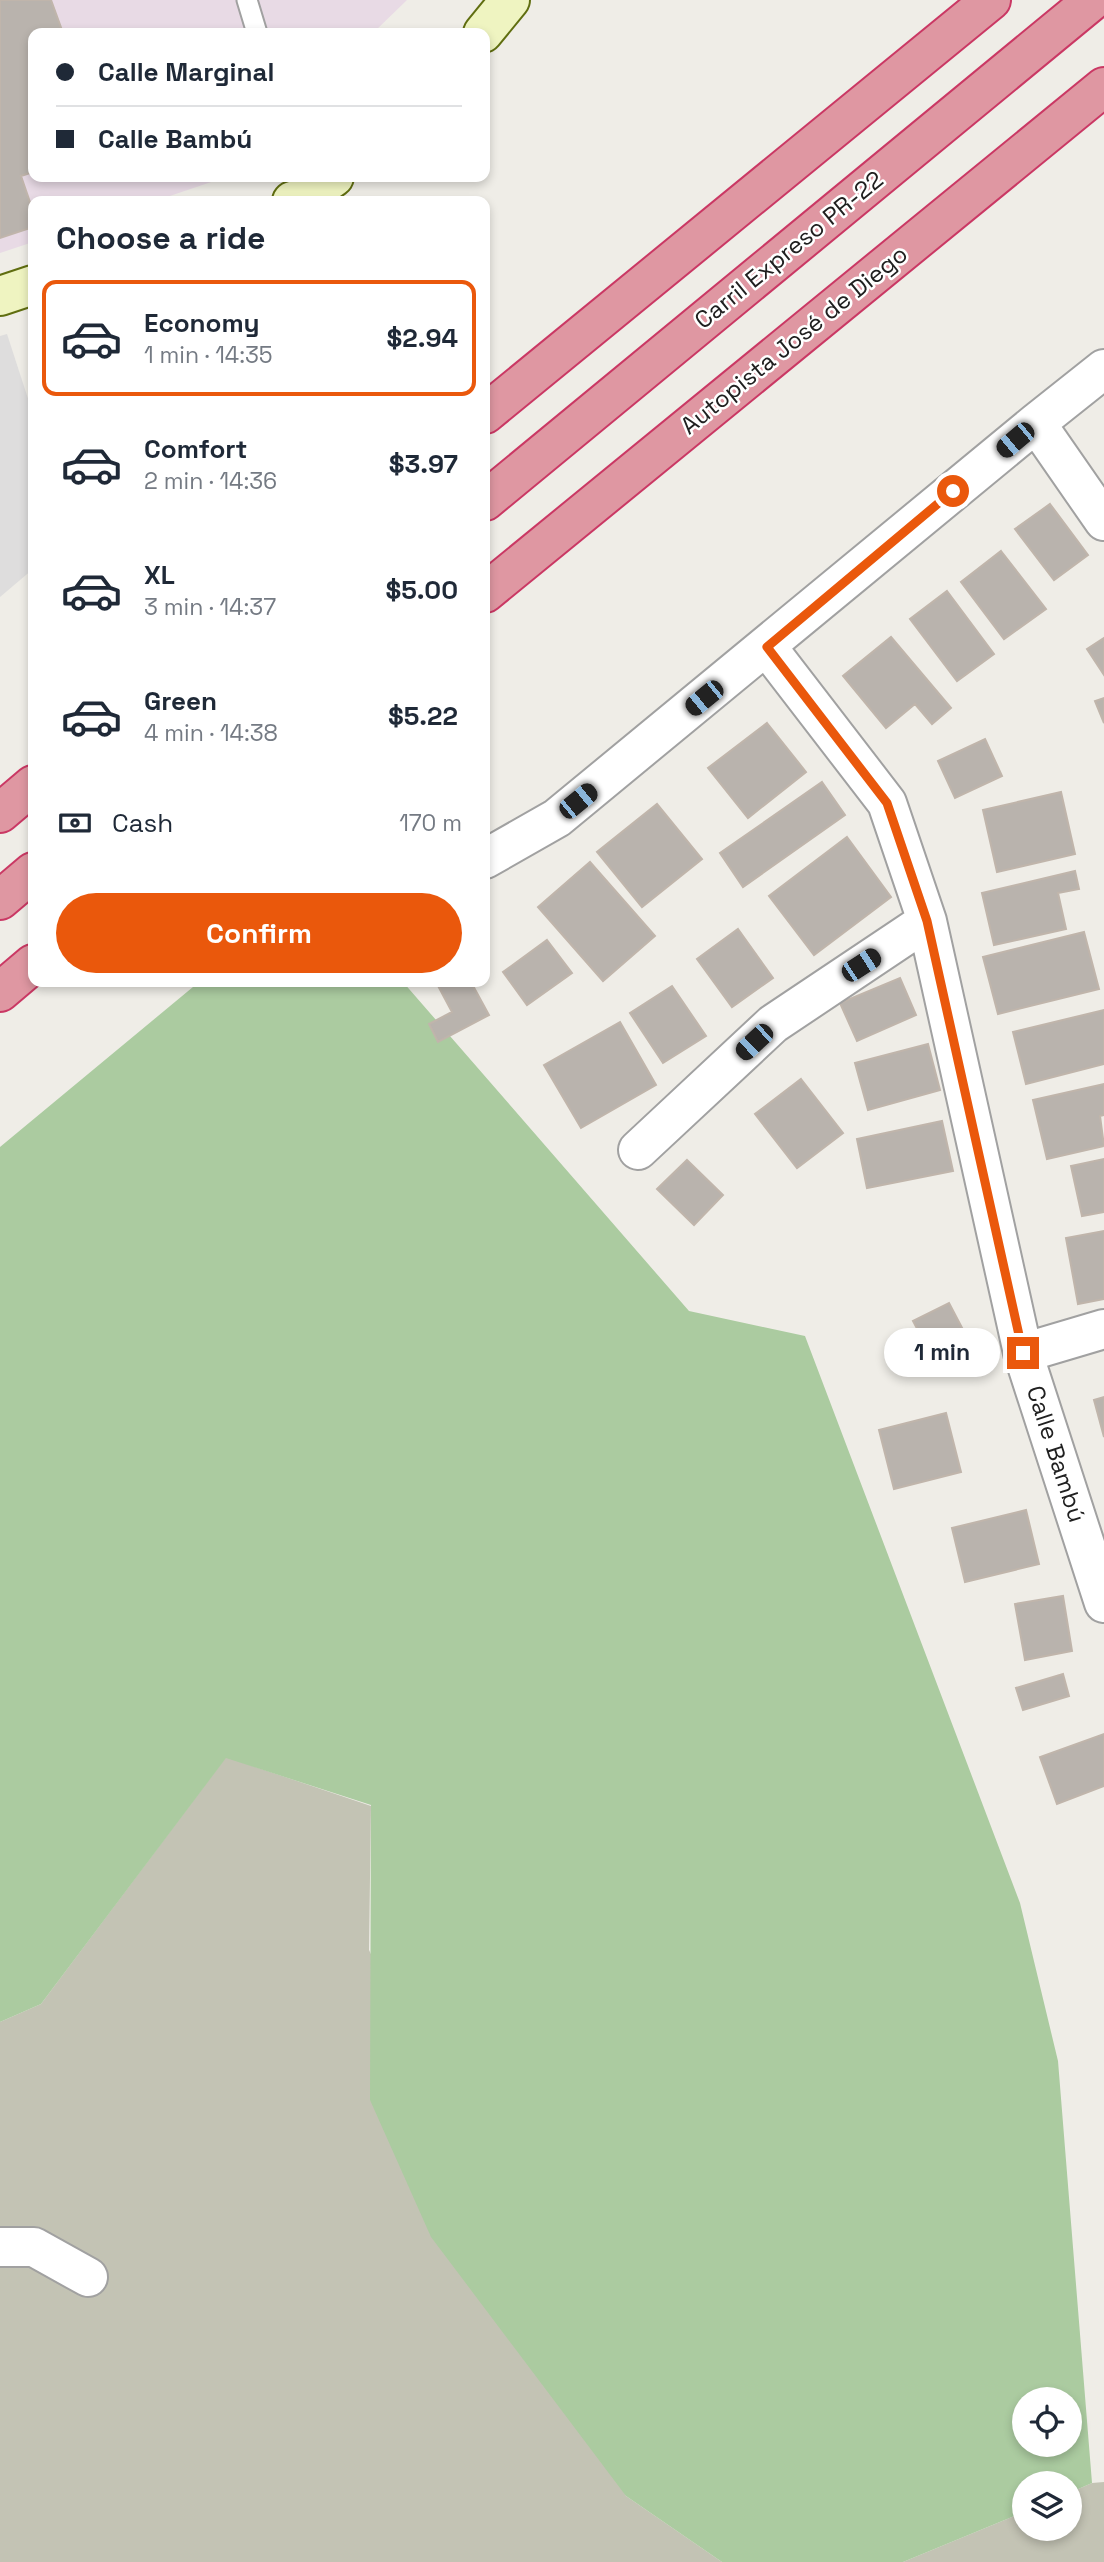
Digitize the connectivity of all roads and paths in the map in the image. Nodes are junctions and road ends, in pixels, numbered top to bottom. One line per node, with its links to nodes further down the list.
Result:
1 (247, 0): 5 (lane)
2 (510, 0): 6 (street)
3 (991, 0): 11 (highway)
4 (1093, 0): 13 (highway, Carril Expreso PR-22)
5 (255, 28)
6 (487, 28)
7 (1104, 87): 15 (highway, Autopista José de Diego)
8 (28, 287): 9 (street)
9 (0, 296)
10 (1104, 369): 12 (street)
11 (490, 410)
12 (1036, 422): 14 (street); 16 (street)
13 (490, 497)
14 (1104, 521)
15 (490, 589)
16 (767, 647): 19 (street); 22 (street, Calle Bambú)
17 (28, 789): 18 (highway)
18 (0, 813)
19 (490, 856)
20 (28, 876): 21 (highway)
21 (0, 900)
22 (927, 921): 25 (street); 27 (street, Calle Bambú)
23 (28, 968): 24 (highway)
24 (0, 992)
25 (638, 1150)
26 (1104, 1329): 27 (street)
27 (1023, 1353): 28 (street, Calle Bambú)
28 (1104, 1603)
29 (0, 2247): 30 (street)
30 (89, 2277)

